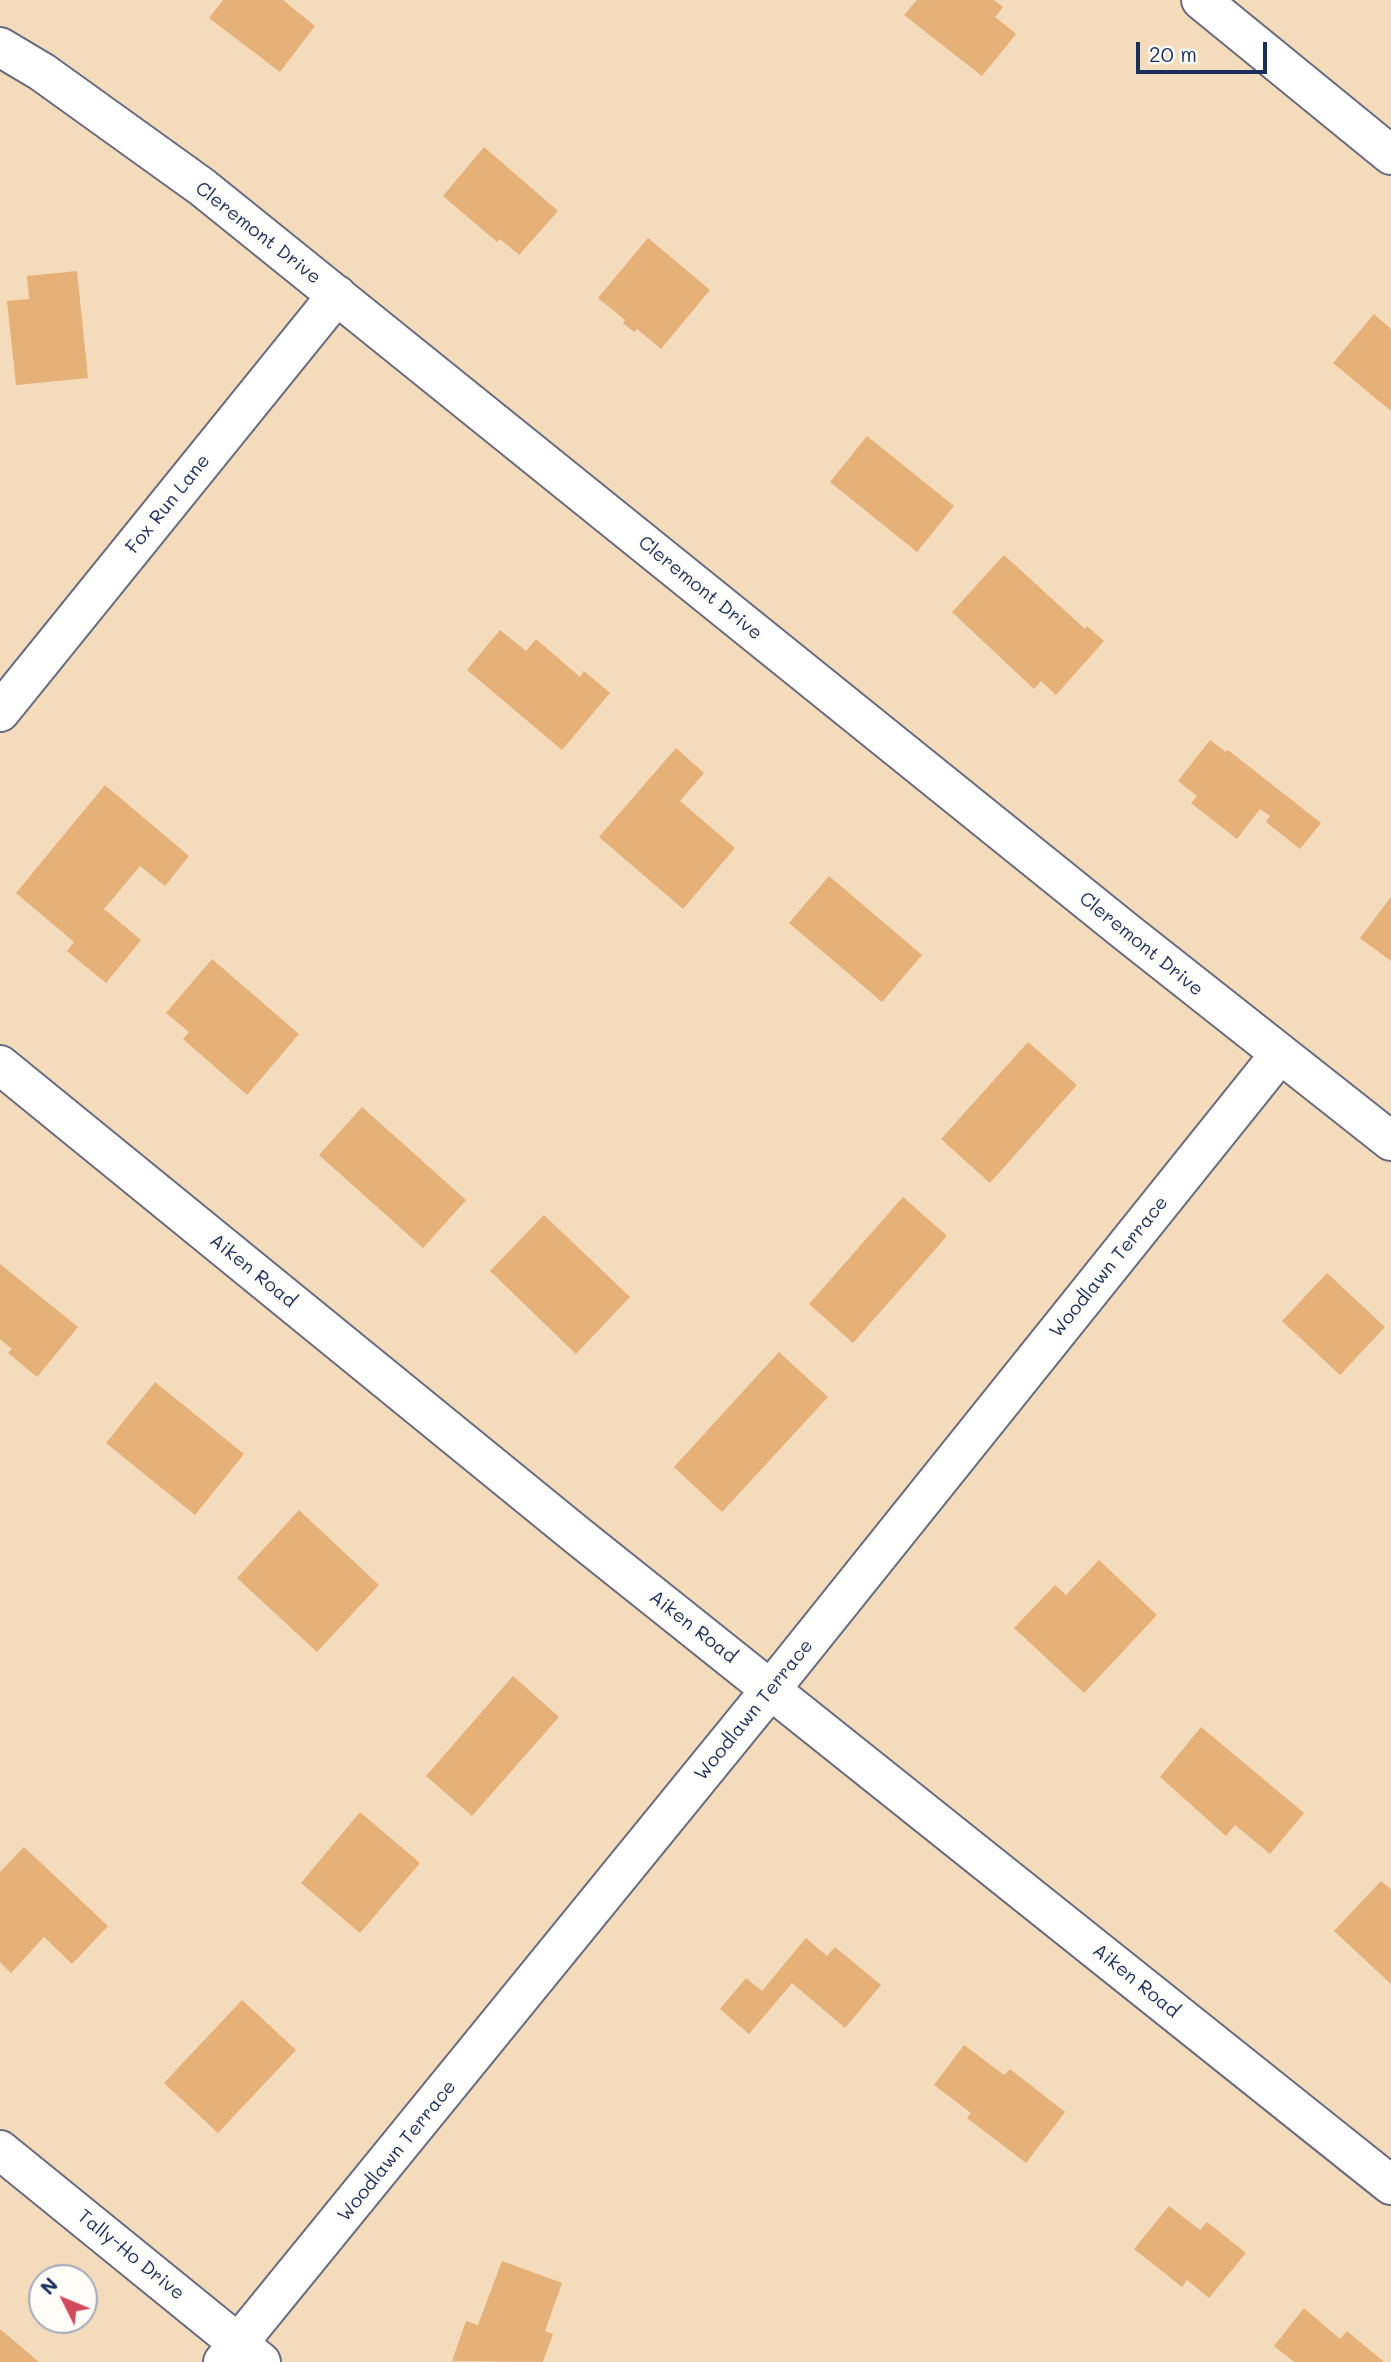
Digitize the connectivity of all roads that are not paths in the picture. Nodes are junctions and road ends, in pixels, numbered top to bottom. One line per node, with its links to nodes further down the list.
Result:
1 (1200, 0): 3 (street)
2 (0, 47): 4 (street, Cleremont Drive)
3 (1391, 155)
4 (337, 295): 5 (street, Fox Run Lane); 6 (street, Cleremont Drive)
5 (0, 712)
6 (1280, 1054): 8 (street, Cleremont Drive); 9 (street, Woodlawn Terrace)
7 (0, 1065): 9 (street, Aiken Road)
8 (1391, 1141)
9 (771, 1689): 11 (street, Aiken Road); 12 (street, Woodlawn Terrace)
10 (0, 2150): 12 (street, Tally-Ho Drive)
11 (1391, 2185)
12 (241, 2355)

